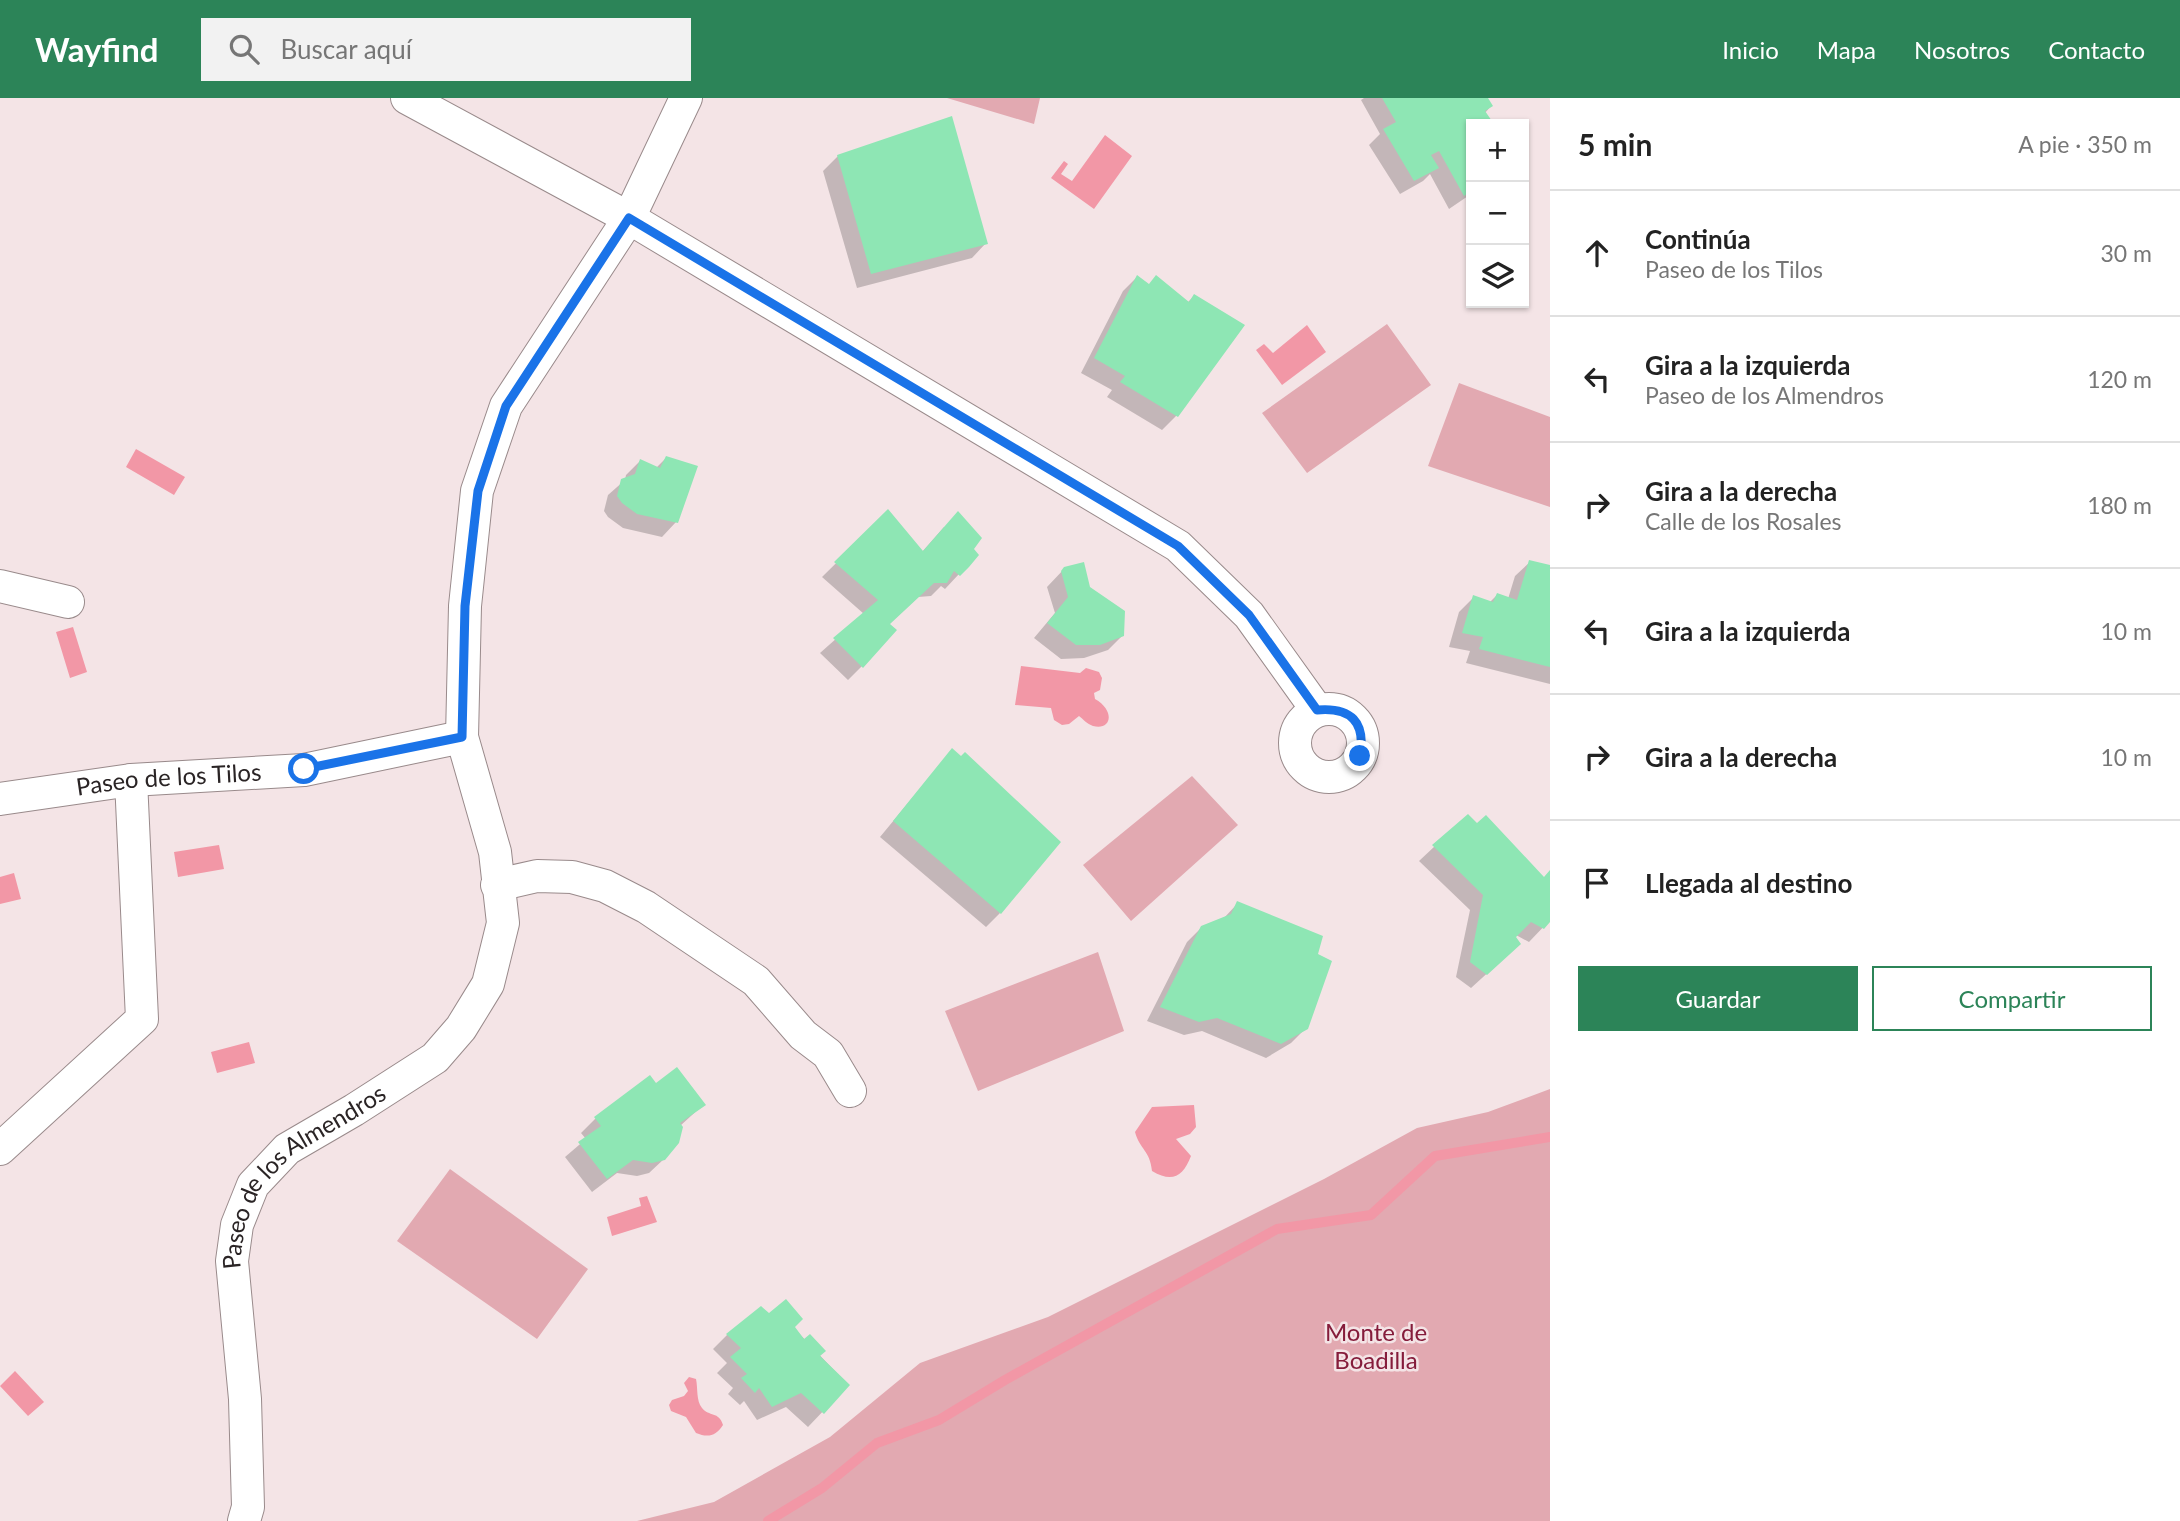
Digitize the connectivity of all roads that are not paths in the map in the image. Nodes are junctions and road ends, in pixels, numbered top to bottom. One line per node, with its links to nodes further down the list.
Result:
1 (407, 98): 3 (street)
2 (686, 98): 3 (street, Paseo de los Almendros)
3 (629, 218): 6 (street); 7 (street, Paseo de los Almendros)
4 (0, 586): 5 (street)
5 (68, 603)
6 (1317, 710)
7 (462, 737): 8 (street, Paseo de los Tilos); 10 (street, Paseo de los Almendros)
8 (131, 780): 9 (street, Paseo de los Tilos); 12 (street)
9 (0, 799)
10 (497, 885): 11 (street); 13 (street, Paseo de los Almendros)
11 (849, 1091)
12 (0, 1149)
13 (244, 1521)

